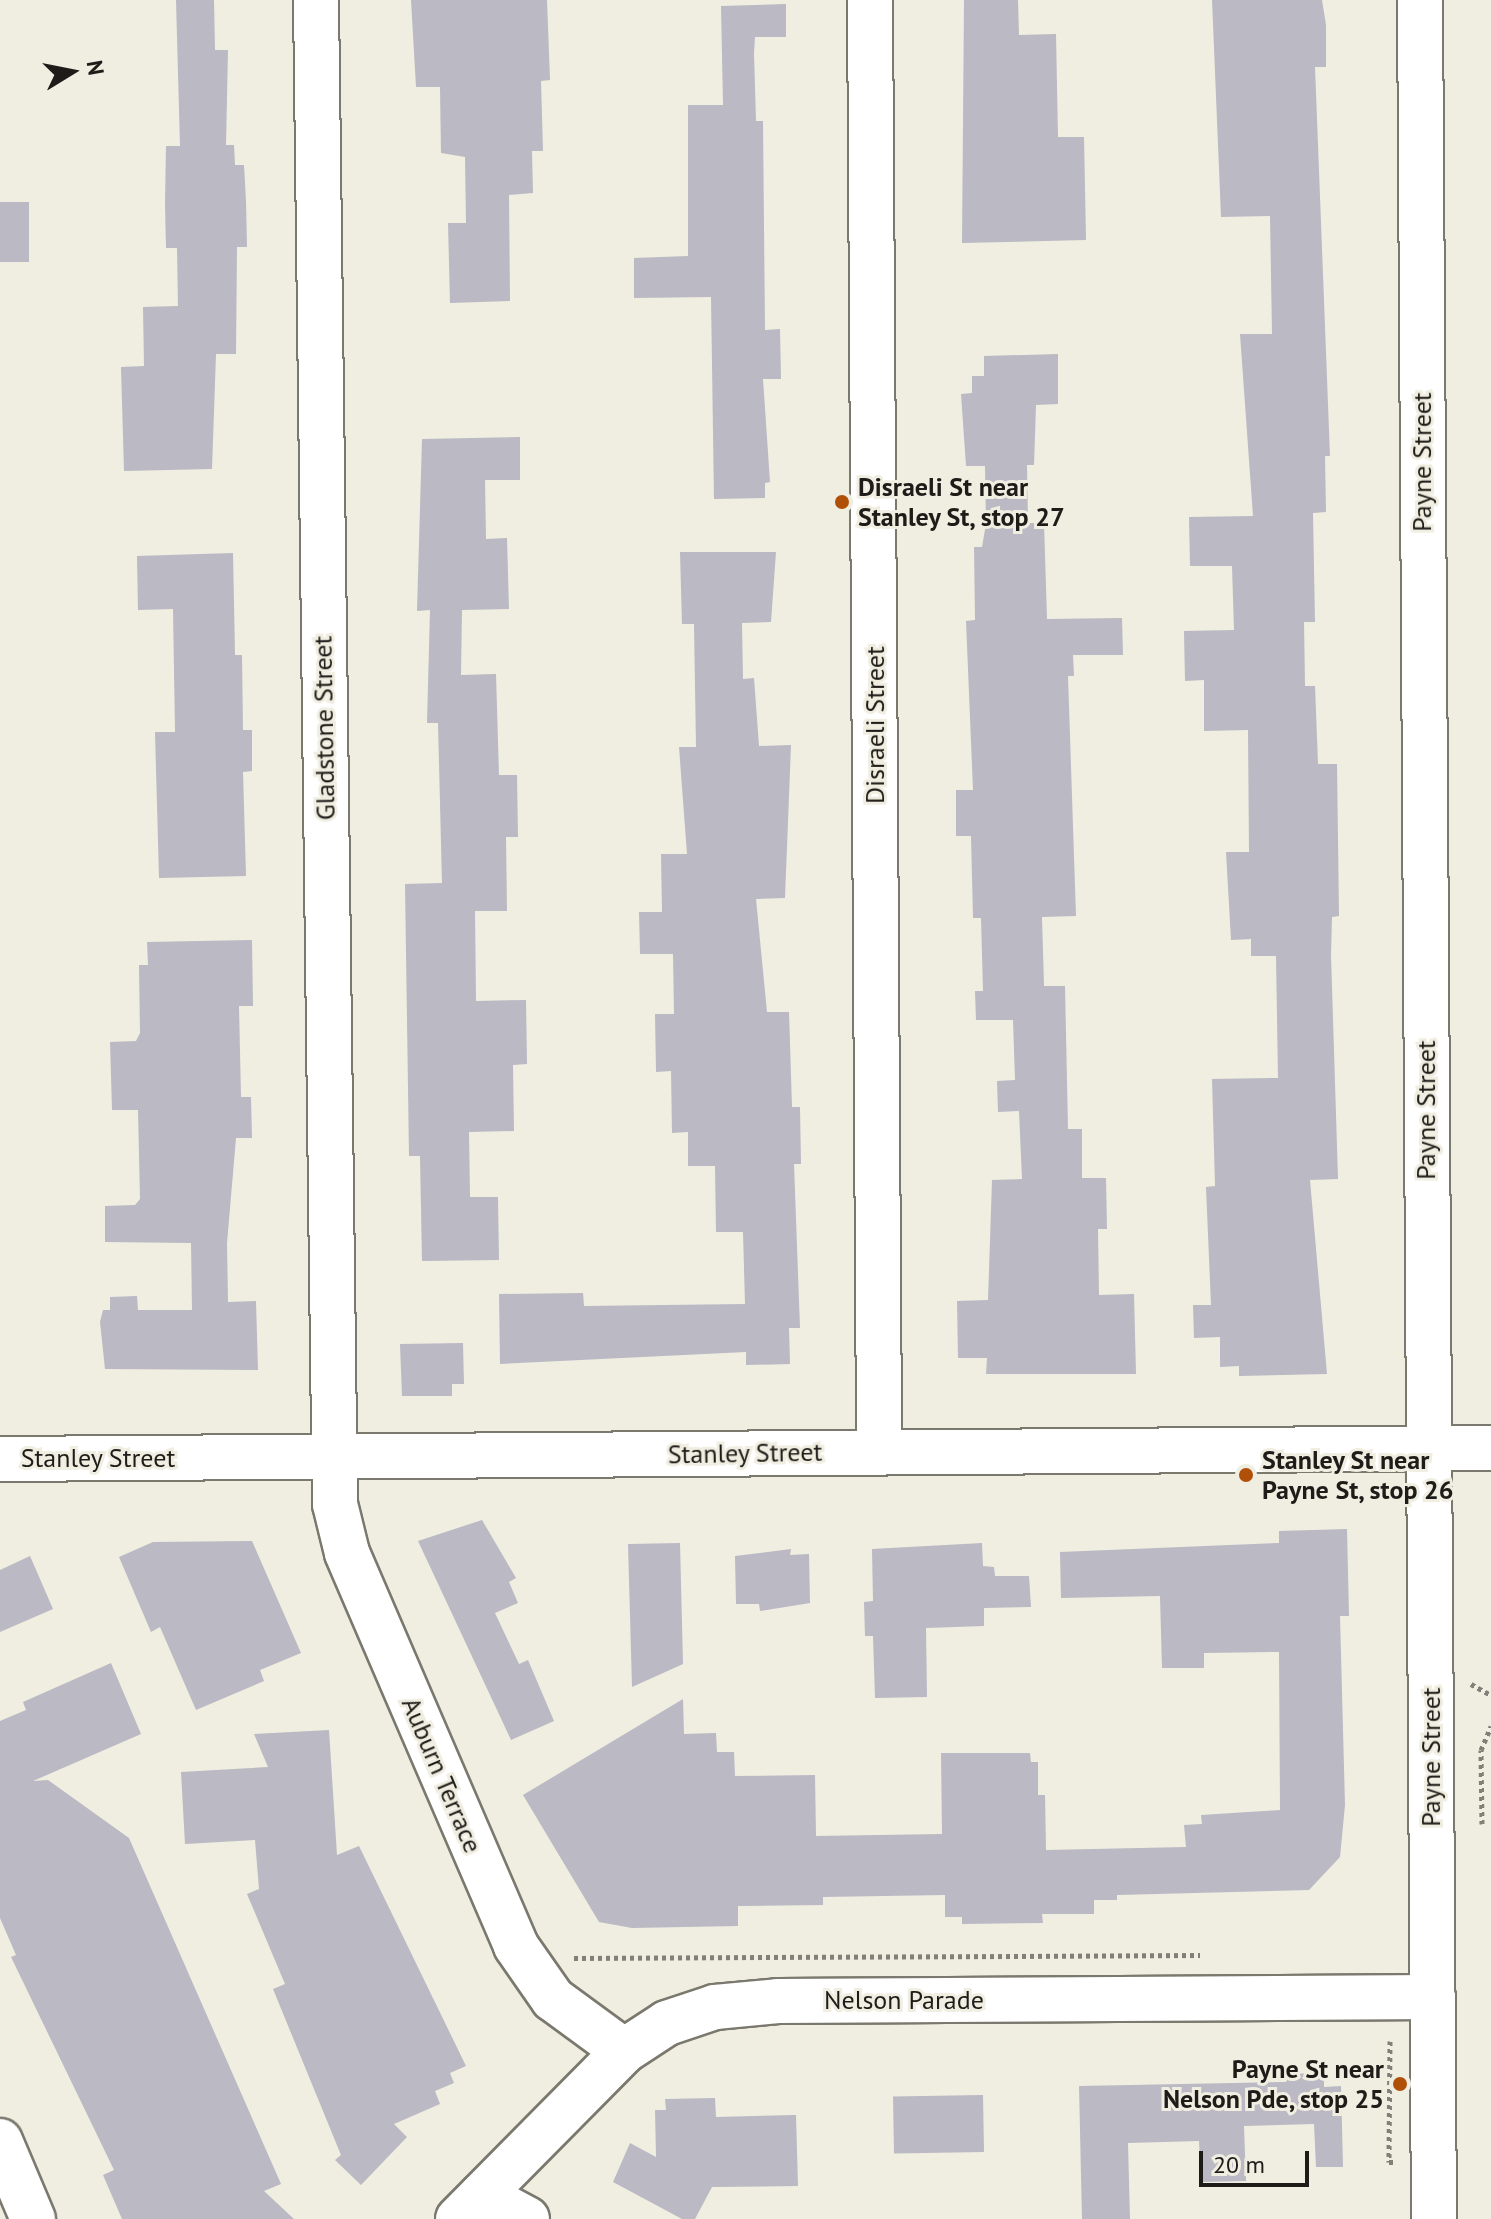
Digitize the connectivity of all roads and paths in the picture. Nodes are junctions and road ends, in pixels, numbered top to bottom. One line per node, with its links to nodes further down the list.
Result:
1 (316, 0): 7 (street, Gladstone Street)
2 (870, 0): 6 (street, Disraeli Street)
3 (1420, 0): 4 (street, Payne Street)
4 (1429, 1448): 5 (street, Stanley Street); 6 (street, Stanley Street); 13 (street, Payne Street)
5 (1491, 1448)
6 (879, 1451): 7 (street, Stanley Street)
7 (332, 1456): 8 (street, Stanley Street); 14 (street, Auburn Terrace)
8 (0, 1459)
9 (1491, 1726): 10 (path)
10 (1482, 1824)
11 (1210, 1955): 12 (path)
12 (568, 1957)
13 (1433, 1997): 14 (street, Nelson Parade); 19 (street, Payne Street)
14 (624, 2051): 16 (street, Nelson Parade)
15 (0, 2141): 17 (street)
16 (470, 2207): 18 (street)
17 (33, 2219)
18 (527, 2219)
19 (1434, 2219)

